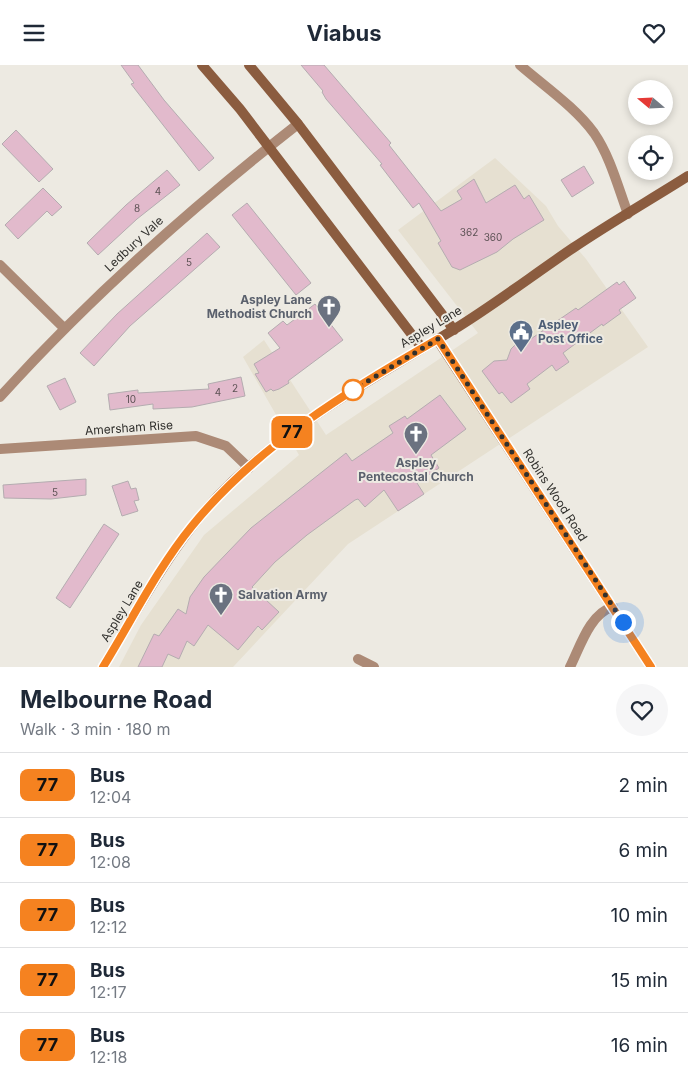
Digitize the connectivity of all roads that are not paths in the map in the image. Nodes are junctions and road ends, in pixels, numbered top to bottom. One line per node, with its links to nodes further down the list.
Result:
1 (202, 65): 5 (street)
2 (249, 65): 4 (street)
3 (520, 65): 7 (street)
4 (298, 124): 5 (street, Ledbury Vale); 10 (street)
5 (268, 148): 9 (street, Ledbury Vale); 12 (street)
6 (688, 175): 7 (street, Aspley Lane)
7 (628, 214): 10 (street, Aspley Lane)
8 (0, 265): 9 (street)
9 (64, 328): 13 (street, Ledbury Vale)
10 (454, 330): 11 (street, Aspley Lane)
11 (438, 339): 12 (street, Aspley Lane); 16 (street, Robins Wood Road)
12 (422, 348): 15 (street, Aspley Lane)
13 (0, 397)
14 (0, 449): 15 (street, Amersham Rise)
15 (249, 468): 18 (street, Aspley Lane)
16 (613, 607): 20 (street); 21 (street, Robins Wood Road)
17 (358, 659): 19 (street)
18 (104, 667)
19 (374, 667)
20 (570, 667)
21 (651, 667)

